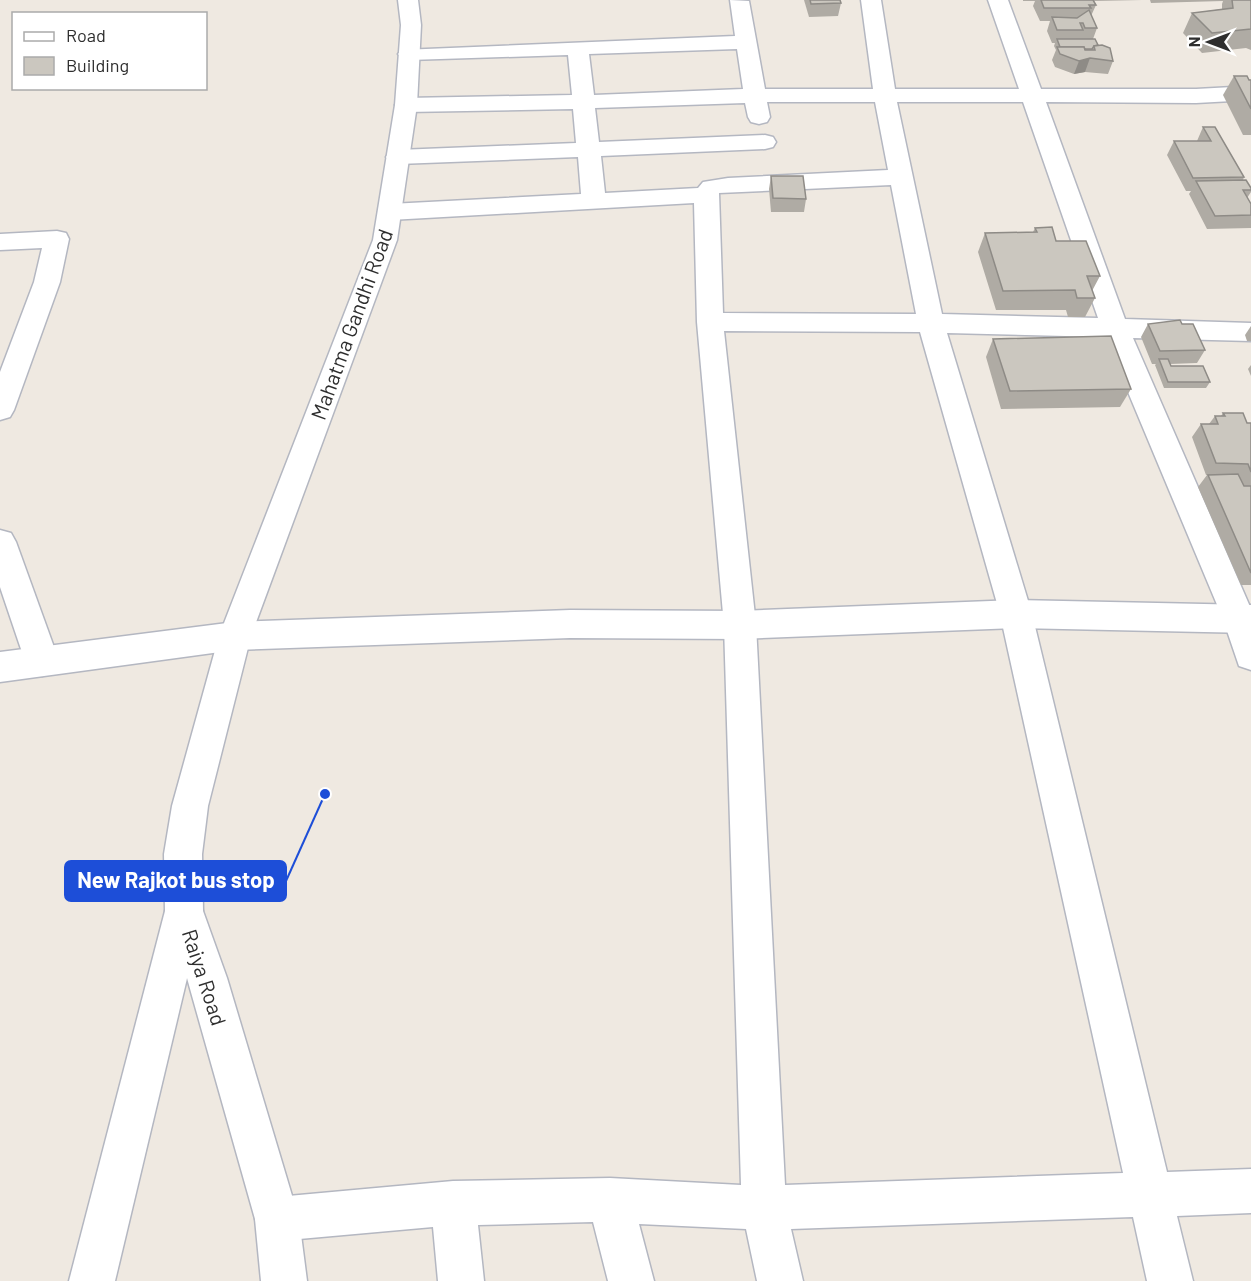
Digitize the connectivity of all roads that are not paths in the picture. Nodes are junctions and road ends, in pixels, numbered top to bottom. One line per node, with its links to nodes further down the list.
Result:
1 (408, 0): 7 (street, Mahatma Gandhi Road)
2 (871, 0): 10 (street)
3 (998, 0): 11 (street)
4 (739, 1): 5 (street)
5 (746, 42): 6 (street); 9 (street)
6 (578, 48): 7 (street); 12 (street)
7 (409, 54): 13 (street, Mahatma Gandhi Road)
8 (1251, 93): 11 (street)
9 (755, 95): 10 (street); 12 (street); 14 (street)
10 (885, 95): 11 (street); 17 (street)
11 (1034, 96): 25 (street)
12 (584, 101): 13 (street); 15 (street)
13 (406, 105): 16 (street, Mahatma Gandhi Road)
14 (765, 142): 15 (street); 18 (street)
15 (589, 149): 16 (street); 20 (street)
16 (398, 157): 21 (street, Mahatma Gandhi Road)
17 (901, 177): 18 (street); 24 (street)
18 (773, 183): 19 (street)
19 (706, 195): 20 (street); 23 (street)
20 (594, 201): 21 (street)
21 (390, 212): 32 (street, Mahatma Gandhi Road)
22 (0, 242): 27 (street)
23 (710, 322): 24 (street); 31 (street)
24 (931, 323): 25 (street); 29 (street)
25 (1115, 328): 26 (street); 30 (street)
26 (1251, 332)
27 (0, 411)
28 (0, 542): 34 (street)
29 (1016, 614): 30 (street); 31 (street); 38 (street)
30 (1245, 619): 33 (street)
31 (740, 625): 32 (street); 41 (street)
32 (235, 636): 34 (street); 36 (street, Raiya Road)
33 (1251, 656)
34 (42, 661): 35 (street)
35 (0, 667)
36 (184, 911): 42 (street, Raiya Road); 43 (street)
37 (1251, 1191): 38 (street)
38 (1150, 1195): 41 (street); 48 (street)
39 (610, 1200): 40 (street); 41 (street); 46 (street)
40 (453, 1203): 42 (street); 45 (street)
41 (764, 1208): 47 (street)
42 (277, 1219): 44 (street, Raiya Road)
43 (92, 1281)
44 (284, 1281)
45 (461, 1281)
46 (631, 1281)
47 (780, 1281)
48 (1170, 1281)

